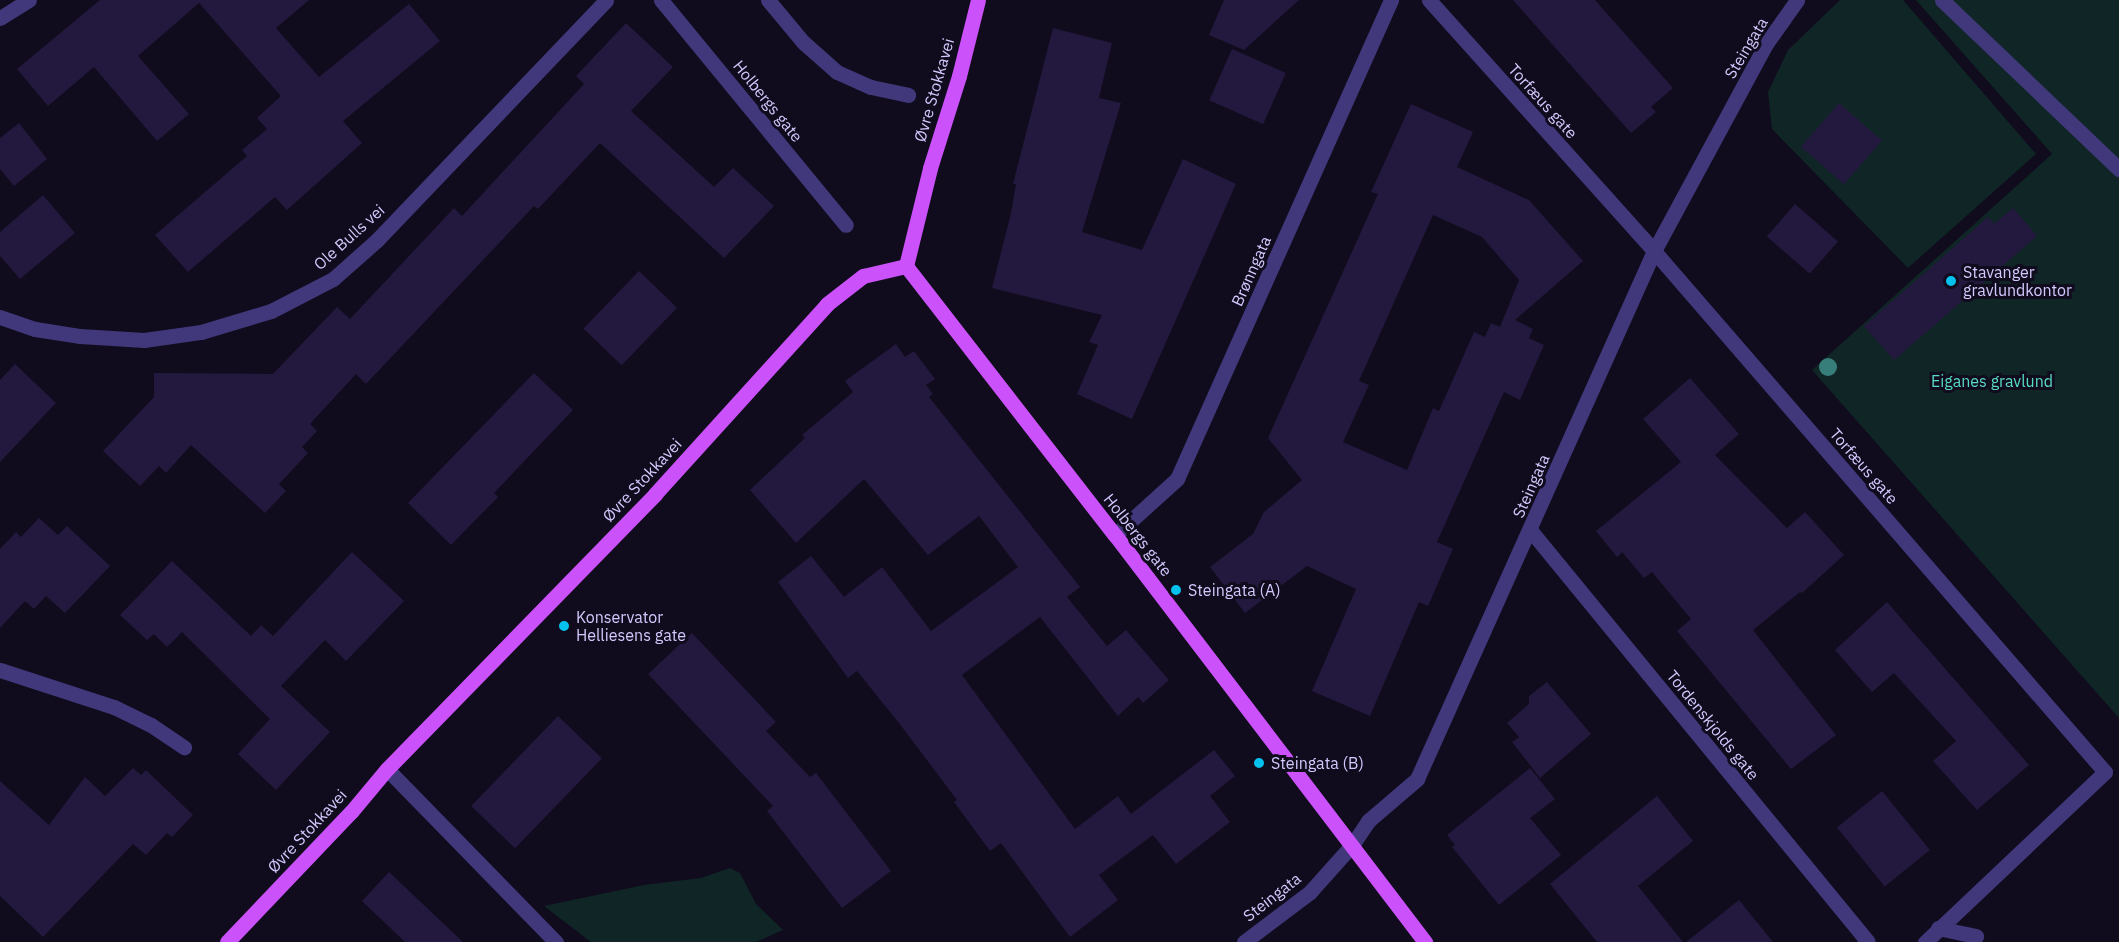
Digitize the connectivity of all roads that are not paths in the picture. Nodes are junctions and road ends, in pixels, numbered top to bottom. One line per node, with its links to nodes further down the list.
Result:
1 (29, 0): 10 (street)
2 (606, 0): 16 (street, Ole Bulls vei)
3 (662, 0): 13 (street, Holbergs gate)
4 (768, 0): 11 (street)
5 (978, 0): 15 (main road, Øvre Stokkavei)
6 (1391, 0): 18 (street, Brønngata)
7 (1429, 0): 14 (street, Torfæus gate)
8 (1797, 0): 14 (street, Steingata)
9 (1942, 0): 12 (street)
10 (0, 18)
11 (909, 95)
12 (2119, 169)
13 (846, 225)
14 (1654, 251): 17 (street, Steingata); 23 (street, Torfæus gate)
15 (906, 266): 18 (main road, Holbergs gate); 21 (main road, Øvre Stokkavei)
16 (0, 317)
17 (1531, 531): 22 (street, Steingata); 29 (street, Tordenskjolds gate)
18 (1115, 535): 22 (main road, Holbergs gate)
19 (0, 670): 20 (street)
20 (184, 747)
21 (387, 769): 25 (main road, Øvre Stokkavei); 26 (street)
22 (1352, 845): 27 (street, Steingata); 28 (main road, Holbergs gate)
23 (1938, 928): 24 (street); 30 (street, Torfæus gate)
24 (1976, 936)
25 (227, 942)
26 (556, 942)
27 (1244, 942)
28 (1425, 942)
29 (1868, 942)
30 (1925, 942)

